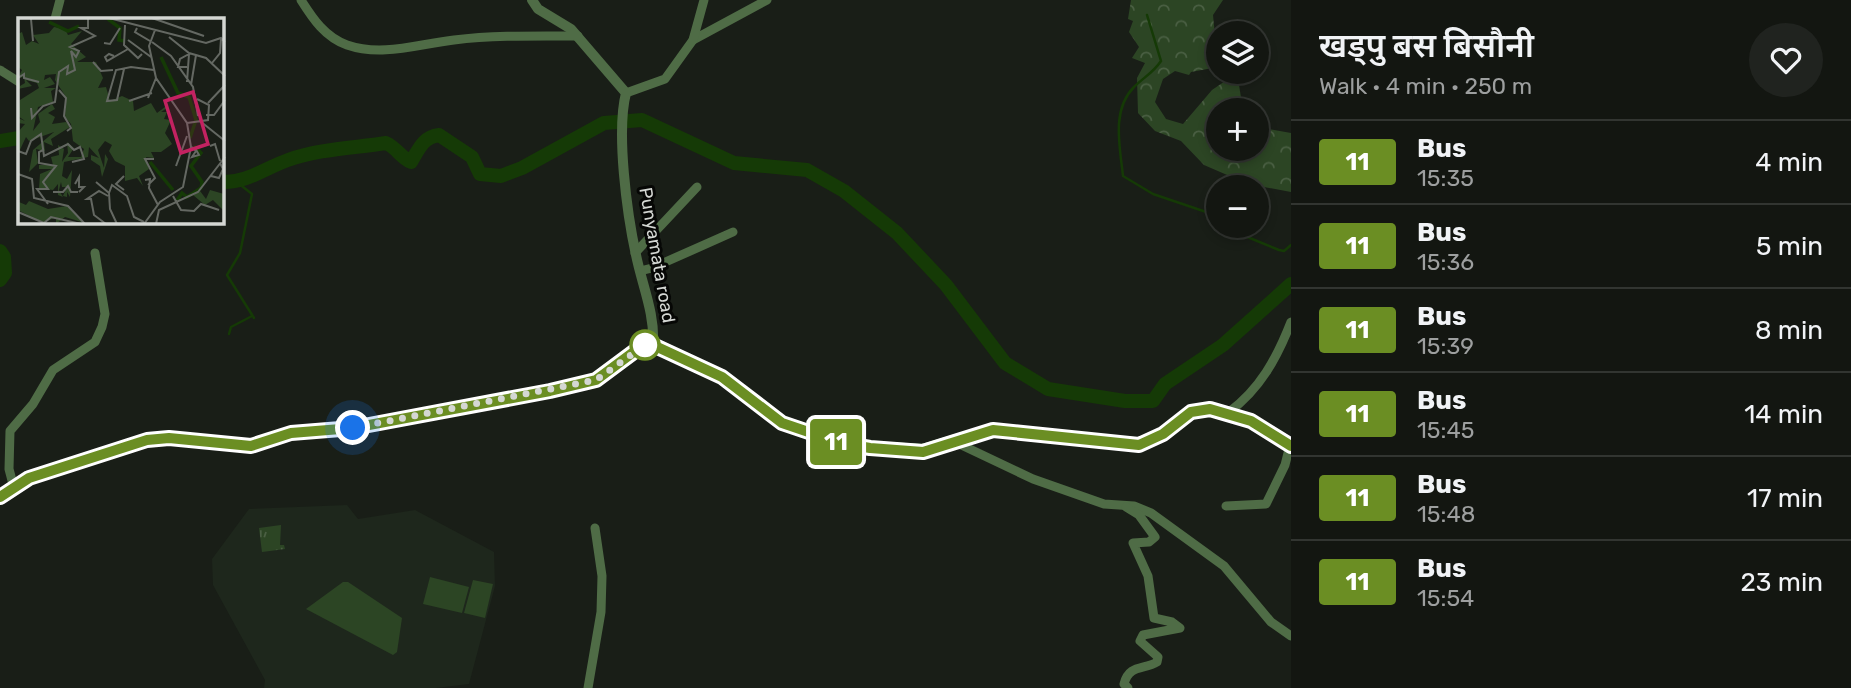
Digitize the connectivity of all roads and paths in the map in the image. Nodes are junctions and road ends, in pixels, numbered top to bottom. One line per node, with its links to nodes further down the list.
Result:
1 (60, 0): 6 (street)
2 (301, 0): 7 (street)
3 (532, 0): 7 (street)
4 (704, 0): 8 (street)
5 (767, 0): 8 (street)
6 (55, 18)
7 (578, 36): 11 (street)
8 (693, 40): 11 (street)
9 (0, 70): 10 (street)
10 (18, 81)
11 (625, 96): 15 (street, Punyamata road)
12 (697, 187): 15 (street)
13 (733, 232): 16 (street)
14 (95, 253): 23 (street)
15 (635, 253): 16 (street, Punyamata road)
16 (640, 271): 19 (street, Punyamata road)
17 (1291, 323): 18 (street)
18 (1289, 332): 20 (street)
19 (653, 345): 21 (main road); 23 (main road)
20 (1229, 412): 21 (main road); 22 (main road)
21 (955, 442): 25 (street)
22 (1290, 446): 26 (street)
23 (14, 488): 24 (main road)
24 (0, 497)
25 (1125, 506): 28 (street); 30 (street)
26 (1226, 506)
27 (595, 528): 29 (street)
28 (1291, 636)
29 (588, 688)
30 (1128, 688)

